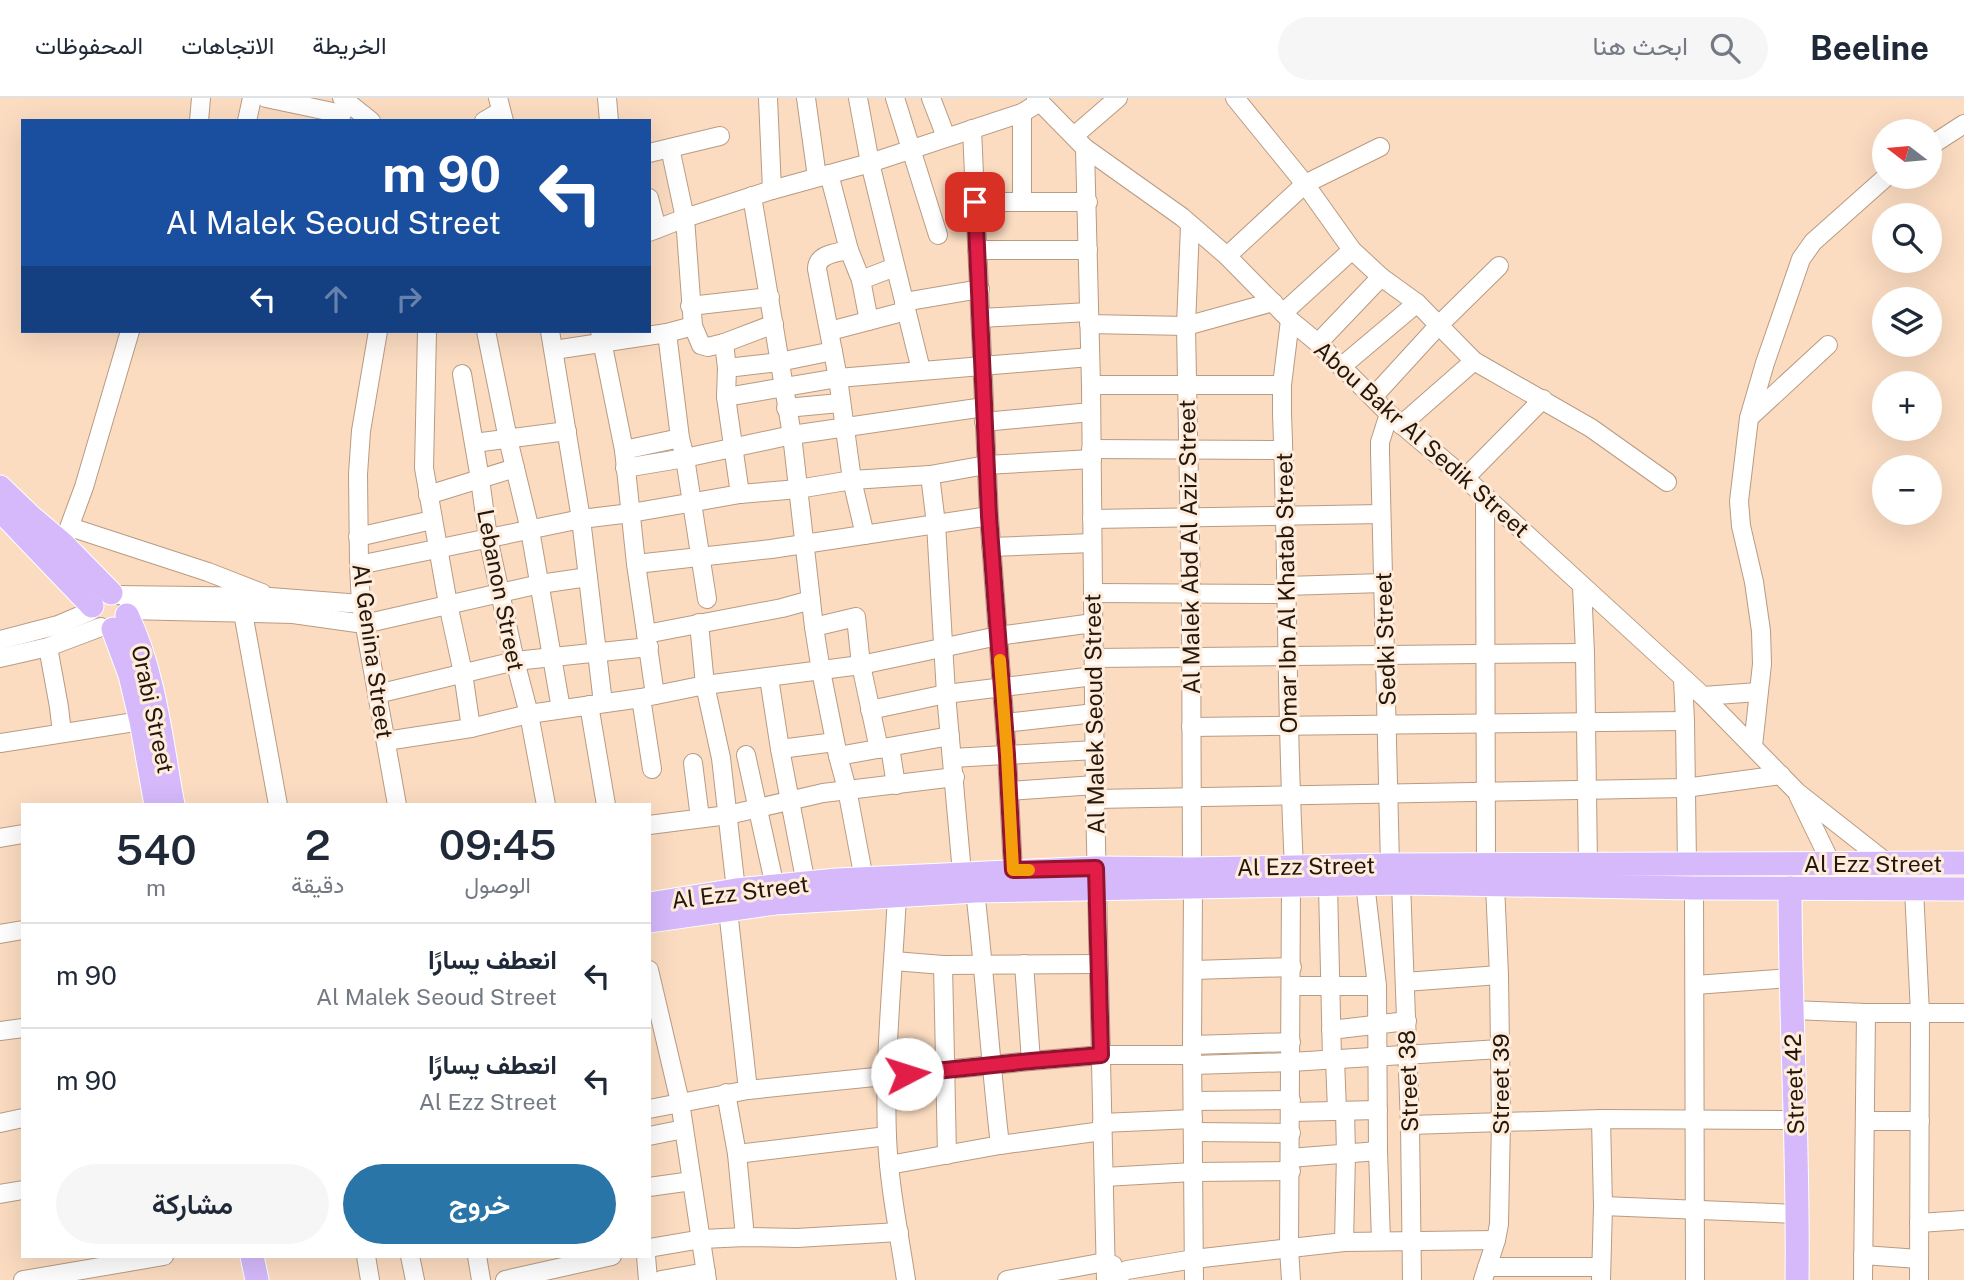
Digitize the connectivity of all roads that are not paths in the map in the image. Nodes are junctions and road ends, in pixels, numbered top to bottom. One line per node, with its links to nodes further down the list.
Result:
1 (201, 98): 16 (street)
2 (252, 98): 17 (street)
3 (266, 98): 14 (street)
4 (607, 98): 19 (street)
5 (768, 98): 34 (street)
6 (806, 98): 7 (street); 31 (street)
7 (812, 98)
8 (858, 98): 30 (street)
9 (895, 98): 28 (street)
10 (931, 98): 23 (street)
11 (1235, 98): 32 (street)
12 (1038, 100): 15 (street); 25 (street, Abou Bakr Al Sedik Street)
13 (1112, 100): 25 (street)
14 (344, 106): 18 (street)
15 (1021, 113): 21 (street); 37 (street)
16 (199, 119)
17 (247, 119)
18 (367, 119)
19 (609, 119)
20 (1964, 124): 24 (street)
21 (972, 129): 23 (street); 36 (street)
22 (720, 136): 27 (street)
23 (946, 137): 28 (street)
24 (1942, 138)
25 (1080, 141): 38 (street, Al Malek Seoud Street); 40 (street, Abou Bakr Al Sedik Street)
26 (1380, 146): 32 (street)
27 (670, 148): 29 (street); 39 (street)
28 (909, 148): 30 (street); 42 (street)
29 (651, 153)
30 (870, 163): 31 (street); 49 (street)
31 (823, 176): 34 (street); 43 (street)
32 (1305, 184): 46 (street); 47 (street)
33 (1873, 189): 99 (street)
34 (772, 190): 35 (street)
35 (752, 196): 39 (street); 53 (street)
36 (975, 202): 37 (street); 44 (street)
37 (1022, 202): 38 (street)
38 (1088, 202): 45 (street, Al Malek Seoud Street)
39 (685, 218): 41 (street); 55 (street)
40 (1190, 226): 47 (street, Abou Bakr Al Sedik Street); 63 (street, Al Malek Abd Al Aziz Street)
41 (653, 230)
42 (938, 235)
43 (849, 250): 51 (street); 66 (street)
44 (977, 250): 45 (street); 52 (street)
45 (1088, 250): 59 (street, Al Malek Seoud Street)
46 (1352, 250): 50 (street); 57 (street)
47 (1227, 256): 57 (street, Abou Bakr Al Sedik Street)
48 (1499, 266): 64 (street)
49 (895, 267): 51 (street); 56 (street)
50 (1381, 277): 54 (street); 75 (street)
51 (861, 280): 60 (street)
52 (980, 289): 56 (street); 58 (street)
53 (770, 297): 55 (street); 61 (street)
54 (1417, 303): 64 (street); 83 (street)
55 (690, 306): 62 (street)
56 (905, 307): 60 (street); 85 (street)
57 (1282, 312): 63 (street); 75 (street, Abou Bakr Al Sedik Street); 89 (street, Omar Ibn Al Khatab Street)
58 (980, 318): 59 (street); 82 (street)
59 (1089, 318): 63 (street); 79 (street, Al Malek Seoud Street)
60 (869, 321): 66 (street)
61 (774, 324): 74 (street); 81 (street)
62 (693, 326): 65 (street); 74 (street)
63 (1186, 326): 88 (street, Al Malek Abd Al Aziz Street)
64 (1438, 326): 80 (street); 93 (street)
65 (655, 331): 104 (street)
66 (830, 331): 78 (street)
67 (129, 333): 137 (street)
68 (378, 333): 139 (street, Al Genina Street)
69 (427, 333): 123 (street)
70 (486, 333): 105 (street)
71 (550, 333): 77 (street)
72 (637, 333): 73 (street)
73 (602, 337): 77 (street); 112 (street)
74 (724, 343): 84 (street)
75 (1318, 343): 83 (street, Abou Bakr Al Sedik Street)
76 (1828, 345): 99 (street)
77 (554, 351): 102 (street)
78 (833, 351): 81 (street); 87 (street)
79 (1090, 357): 82 (street); 90 (street, Al Malek Seoud Street)
80 (1474, 361): 94 (street); 100 (street)
81 (779, 362): 84 (street); 91 (street)
82 (982, 365): 85 (street); 98 (street)
83 (1341, 367): 93 (street, Abou Bakr Al Sedik Street)
84 (727, 368): 92 (street)
85 (922, 370): 87 (street)
86 (461, 374): 106 (street, Lebanon Street)
87 (838, 378): 91 (street); 95 (street)
88 (1187, 384): 89 (street); 90 (street); 108 (street, Al Malek Abd Al Aziz Street)
89 (1282, 385): 109 (street, Omar Ibn Al Khatab Street)
90 (1091, 386): 97 (street, Al Malek Seoud Street)
91 (784, 388): 92 (street); 96 (street)
92 (726, 397): 107 (street)
93 (1373, 397): 100 (street, Abou Bakr Al Sedik Street)
94 (1543, 399): 116 (street); 119 (street)
95 (840, 403): 96 (street); 101 (street)
96 (786, 408): 103 (street)
97 (1091, 412): 98 (street); 110 (street, Al Malek Seoud Street)
98 (984, 414): 101 (street); 113 (street)
99 (1749, 418): 189 (street)
100 (1395, 419): 116 (street, Abou Bakr Al Sedik Street); 128 (street, Sedki Street)
101 (845, 426): 103 (street); 118 (street)
102 (567, 431): 105 (street); 132 (street)
103 (792, 435): 107 (street); 121 (street)
104 (680, 438): 111 (street); 112 (street)
105 (508, 439): 106 (street); 114 (street)
106 (474, 443): 117 (street, Lebanon Street)
107 (734, 447): 111 (street); 122 (street)
108 (1188, 450): 109 (street); 110 (street); 131 (street, Al Malek Abd Al Aziz Street)
109 (1283, 450): 130 (street, Omar Ibn Al Khatab Street)
110 (1092, 454): 113 (street); 133 (street, Al Malek Seoud Street)
111 (685, 458): 112 (street); 125 (street)
112 (625, 459): 127 (street)
113 (986, 465): 115 (street); 129 (street)
114 (515, 468): 117 (street); 136 (street)
115 (930, 475): 118 (street); 135 (street)
116 (1465, 478): 124 (street, Abou Bakr Al Sedik Street)
117 (480, 479): 123 (street); 140 (street, Lebanon Street)
118 (852, 480): 121 (street); 138 (street)
119 (1667, 482)
120 (0, 488): 137 (main road, Orabi Street)
121 (798, 489): 122 (street); 142 (street)
122 (740, 494): 125 (street)
123 (428, 495): 134 (street)
124 (1485, 496): 151 (street, Abou Bakr Al Sedik Street); 174 (street, Street 39)
125 (692, 503): 127 (street); 145 (street)
126 (0, 510): 161 (main road, Orabi Street)
127 (631, 513): 132 (street); 146 (street)
128 (1381, 514): 130 (street); 149 (street, Sedki Street)
129 (989, 516): 135 (street); 143 (street)
130 (1285, 516): 131 (street); 152 (street, Omar Ibn Al Khatab Street)
131 (1190, 517): 133 (street); 155 (street, Al Malek Abd Al Aziz Street)
132 (581, 519): 136 (street); 148 (street)
133 (1092, 519): 141 (street, Al Malek Seoud Street)
134 (432, 520): 139 (street); 144 (street)
135 (936, 524): 138 (street); 170 (street)
136 (530, 530): 140 (street); 150 (street)
137 (67, 535): 156 (street); 161 (main road, Orabi Street)
138 (865, 535): 142 (street)
139 (358, 537): 147 (street, Al Genina Street)
140 (488, 538): 144 (street); 154 (street, Lebanon Street)
141 (1092, 542): 143 (street); 153 (street, Al Malek Seoud Street)
142 (805, 543): 145 (street); 158 (street)
143 (991, 547): 167 (street)
144 (438, 549): 147 (street); 160 (street)
145 (700, 556): 146 (street); 157 (street)
146 (636, 564): 169 (street)
147 (359, 565): 159 (street, Al Genina Street)
148 (588, 577): 150 (street); 172 (street)
149 (1383, 583): 152 (street); 175 (street, Sedki Street)
150 (540, 584): 154 (street); 177 (street)
151 (1582, 586): 173 (street); 186 (street, Abou Bakr Al Sedik Street)
152 (1286, 590): 155 (street); 176 (street, Omar Ibn Al Khatab Street)
153 (1093, 593): 155 (street); 165 (street, Al Malek Seoud Street)
154 (501, 594): 160 (street); 180 (street, Lebanon Street)
155 (1191, 594): 178 (street, Al Malek Abd Al Aziz Street)
156 (270, 597): 159 (street); 161 (street)
157 (707, 599)
158 (811, 600): 163 (street); 166 (street)
159 (361, 604): 164 (street, Al Genina Street)
160 (448, 604): 164 (street); 184 (street)
161 (110, 611): 162 (street); 168 (street); 171 (street); 199 (main road, Orabi Street); 237 (main road, Orabi Street)
162 (243, 613): 164 (street); 238 (street)
163 (699, 622): 169 (street); 187 (street)
164 (364, 624): 190 (street, Al Genina Street)
165 (1093, 624): 167 (street); 182 (street, Al Malek Seoud Street)
166 (814, 627): 181 (street); 183 (street)
167 (998, 636): 170 (street); 188 (street)
168 (0, 640)
169 (648, 641): 172 (street); 192 (street)
170 (944, 647): 181 (street); 191 (street)
171 (48, 648): 179 (street); 208 (street)
172 (597, 653): 177 (street); 194 (street)
173 (1585, 653): 174 (street); 201 (street)
174 (1485, 654): 175 (street); 203 (street, Street 39)
175 (1385, 655): 176 (street); 204 (street, Sedki Street)
176 (1288, 656): 178 (street); 205 (street, Omar Ibn Al Khatab Street)
177 (553, 657): 180 (street); 195 (street)
178 (1191, 657): 182 (street); 206 (street, Al Malek Abd Al Aziz Street)
179 (0, 658)
180 (515, 661): 184 (street); 198 (street, Lebanon Street)
181 (861, 665): 183 (street); 196 (street)
182 (1094, 667): 188 (street); 197 (street, Al Malek Seoud Street)
183 (821, 671): 185 (street); 215 (street)
184 (463, 673): 190 (street); 207 (street)
185 (769, 678): 187 (street); 214 (street)
186 (1683, 679): 193 (street, Abou Bakr Al Sedik Street); 200 (street)
187 (705, 685): 192 (street); 243 (street)
188 (1002, 686): 191 (street); 202 (street)
189 (1758, 692): 193 (street); 212 (street)
190 (377, 694): 210 (street, Al Genina Street)
191 (946, 694): 196 (street); 209 (street)
192 (648, 696): 194 (street); 221 (street)
193 (1703, 696): 212 (street, Abou Bakr Al Sedik Street)
194 (596, 704): 195 (street); 241 (street)
195 (561, 709): 198 (street)
196 (870, 710): 213 (street)
197 (1095, 713): 202 (street); 216 (street, Al Malek Seoud Street)
198 (528, 714): 207 (street); 240 (street, Lebanon Street)
199 (141, 721): 208 (street); 236 (main road, Orabi Street)
200 (1685, 721): 201 (street); 225 (street)
201 (1586, 722): 203 (street); 227 (street)
202 (1005, 723): 218 (street)
203 (1486, 723): 204 (street); 230 (street, Street 39)
204 (1387, 724): 205 (street); 232 (street, Sedki Street)
205 (1290, 726): 206 (street); 233 (street, Omar Ibn Al Khatab Street)
206 (1191, 727): 234 (street, Al Malek Abd Al Aziz Street)
207 (471, 728): 210 (street)
208 (62, 733): 211 (street)
209 (950, 736): 213 (street); 219 (street)
210 (386, 741): 239 (street, Al Genina Street)
211 (0, 743)
212 (1753, 746): 222 (street, Abou Bakr Al Sedik Street)
213 (884, 748): 215 (street); 224 (street)
214 (780, 749): 215 (street); 235 (street)
215 (837, 749): 226 (street)
216 (1095, 750): 218 (street); 229 (street, Al Malek Seoud Street)
217 (746, 755): 242 (street)
218 (1007, 755): 219 (street); 228 (street)
219 (952, 758): 223 (street)
220 (692, 763): 244 (street)
221 (652, 769)
222 (1781, 775): 225 (street); 231 (street, Abou Bakr Al Sedik Street)
223 (955, 777): 224 (street); 260 (street)
224 (897, 785): 226 (street)
225 (1685, 788): 227 (street); 252 (street)
226 (847, 789): 235 (street); 258 (street)
227 (1586, 789): 230 (street); 251 (street)
228 (1009, 791): 229 (street); 253 (street)
229 (1095, 792): 234 (street); 259 (street, Al Malek Seoud Street)
230 (1485, 792): 232 (street); 255 (street, Street 39)
231 (1797, 792): 248 (street, Abou Bakr Al Sedik Street); 249 (street, Abou Bakr Al Sedik Street)
232 (1387, 793): 233 (street); 254 (street, Sedki Street)
233 (1290, 795): 234 (street); 256 (street, Omar Ibn Al Khatab Street)
234 (1191, 797): 257 (street, Al Malek Abd Al Aziz Street)
235 (790, 801): 242 (street); 262 (street)
236 (156, 803)
237 (173, 803)
238 (278, 803)
239 (397, 803)
240 (546, 803)
241 (606, 803)
242 (758, 809): 243 (street); 264 (street)
243 (728, 815): 244 (street); 271 (street)
244 (700, 818): 245 (street)
245 (651, 825)
246 (21, 834): 247 (street)
247 (0, 838)
248 (1886, 862): 249 (main road, Al Ezz Street); 250 (main road, Al Ezz Street)
249 (1831, 863): 252 (main road, Al Ezz Street); 267 (main road)
250 (1954, 863): 268 (main road)
251 (1588, 864): 252 (main road, Al Ezz Street); 255 (main road, Al Ezz Street)
252 (1687, 864)
253 (1013, 870): 259 (main road, Al Ezz Street); 260 (main road, Al Ezz Street)
254 (1395, 874): 255 (main road, Al Ezz Street); 256 (main road, Al Ezz Street); 261 (main road, Al Ezz Street); 286 (street, Street 38)
255 (1490, 875): 265 (main road, Al Ezz Street); 283 (street, Street 39)
256 (1292, 876): 257 (main road, Al Ezz Street); 263 (main road, Al Ezz Street); 281 (street, Omar Ibn Al Khatab Street)
257 (1193, 878): 259 (main road, Al Ezz Street); 282 (street, Al Malek Abd Al Aziz Street)
258 (864, 879): 260 (main road, Al Ezz Street); 262 (main road, Al Ezz Street)
259 (1097, 879): 260 (main road, Al Ezz Street); 279 (street, Al Malek Seoud Street)
260 (969, 882): 270 (main road, Al Ezz Street); 277 (street)
261 (1365, 883): 263 (main road, Al Ezz Street); 290 (street)
262 (806, 884): 264 (main road, Al Ezz Street)
263 (1328, 886): 289 (street)
264 (775, 887): 271 (main road, Al Ezz Street)
265 (1694, 888): 266 (main road, Al Ezz Street); 287 (street)
266 (1790, 888): 267 (main road, Al Ezz Street); 284 (main road, Street 42)
267 (1850, 889): 269 (main road, Al Ezz Street)
268 (1955, 889): 269 (main road, Al Ezz Street)
269 (1914, 890): 293 (street)
270 (897, 896): 271 (main road, Al Ezz Street); 276 (street)
271 (732, 900): 272 (main road, Al Ezz Street); 273 (main road, Al Ezz Street); 312 (street)
272 (651, 904)
273 (651, 920)
274 (21, 930): 275 (street)
275 (0, 934)
276 (894, 961): 280 (street); 311 (street)
277 (984, 964): 278 (street); 280 (street); 309 (street)
278 (1024, 964): 279 (street); 307 (street)
279 (1099, 964): 303 (street, Al Malek Seoud Street)
280 (943, 965): 310 (street)
281 (1292, 967): 282 (street); 288 (street, Omar Ibn Al Khatab Street)
282 (1194, 970): 304 (street, Al Malek Abd Al Aziz Street)
283 (1499, 975): 286 (street); 301 (street, Street 39)
284 (1790, 978): 287 (street); 291 (main road, Street 42)
285 (651, 979): 315 (street)
286 (1405, 982): 295 (street, Street 38)
287 (1695, 985): 322 (street)
288 (1292, 986): 289 (street); 300 (street, Omar Ibn Al Khatab Street)
289 (1331, 986): 290 (street); 298 (street)
290 (1377, 986): 296 (street)
291 (1792, 1010): 292 (street); 323 (main road, Street 42)
292 (1866, 1013): 293 (street); 324 (street)
293 (1920, 1013): 294 (street); 325 (street)
294 (1964, 1013)
295 (1407, 1021): 296 (street); 302 (street, Street 38)
296 (1379, 1025): 298 (street); 305 (street)
297 (21, 1027): 299 (street)
298 (1331, 1030): 306 (street)
299 (0, 1031)
300 (1291, 1042): 304 (street); 308 (street, Omar Ibn Al Khatab Street)
301 (1500, 1049): 302 (street); 326 (street, Street 39)
302 (1407, 1054): 305 (street); 328 (street, Street 38)
303 (1101, 1055): 304 (street); 307 (street); 330 (street, Al Malek Seoud Street)
304 (1192, 1055): 308 (street); 314 (street, Al Malek Abd Al Aziz Street)
305 (1378, 1056): 306 (street); 318 (street)
306 (1333, 1059): 308 (street); 319 (street)
307 (1031, 1061): 309 (street)
308 (1291, 1062): 316 (street, Omar Ibn Al Khatab Street)
309 (991, 1065): 310 (street); 335 (street)
310 (946, 1070): 311 (street); 339 (street)
311 (887, 1075): 312 (street); 334 (street)
312 (748, 1090): 313 (street)
313 (726, 1093): 315 (street); 337 (street)
314 (1193, 1101): 316 (street); 329 (street, Al Malek Abd Al Aziz Street)
315 (680, 1102): 317 (street); 331 (street)
316 (1291, 1106): 319 (street); 332 (street, Omar Ibn Al Khatab Street)
317 (651, 1109)
318 (1378, 1110): 319 (street); 336 (street)
319 (1341, 1111): 338 (street)
320 (21, 1118): 327 (street)
321 (1601, 1119): 322 (street); 326 (street); 348 (street)
322 (1694, 1120): 323 (street); 349 (street)
323 (1796, 1120): 350 (main road, Street 42)
324 (1865, 1121): 325 (street); 362 (street)
325 (1920, 1121): 352 (street)
326 (1501, 1122): 328 (street); 357 (street, Street 39)
327 (0, 1123)
328 (1410, 1125): 356 (street, Street 38)
329 (1193, 1126): 330 (street); 332 (street); 342 (street, Al Malek Abd Al Aziz Street)
330 (1102, 1127): 335 (street); 343 (street, Al Malek Seoud Street)
331 (684, 1129): 333 (street); 344 (street)
332 (1291, 1133): 340 (street, Omar Ibn Al Khatab Street)
333 (651, 1136)
334 (887, 1136): 337 (street); 341 (street)
335 (1000, 1145): 339 (street)
336 (1378, 1152): 338 (street); 358 (street)
337 (737, 1154): 354 (street)
338 (1346, 1154): 340 (street); 359 (street)
339 (947, 1155): 341 (street)
340 (1291, 1164): 342 (street); 361 (street, Omar Ibn Al Khatab Street)
341 (890, 1165): 353 (street)
342 (1193, 1172): 343 (street); 371 (street, Al Malek Abd Al Aziz Street)
343 (1104, 1177): 375 (street, Al Malek Seoud Street)
344 (692, 1181): 345 (street); 355 (street)
345 (651, 1187)
346 (21, 1191): 347 (street)
347 (0, 1194)
348 (1602, 1206): 349 (street); 374 (street)
349 (1695, 1209): 350 (street); 392 (street)
350 (1798, 1214): 393 (main road, Street 42)
351 (1964, 1220): 352 (street)
352 (1919, 1223): 372 (street)
353 (899, 1232): 354 (street); 387 (street)
354 (745, 1237): 355 (street)
355 (702, 1239): 360 (street); 377 (street)
356 (1411, 1240): 357 (street); 358 (street); 391 (street, Street 38)
357 (1496, 1240): 376 (street, Street 39)
358 (1381, 1241): 359 (street)
359 (1344, 1242): 361 (street)
360 (651, 1248)
361 (1289, 1248): 371 (street); 390 (street, Omar Ibn Al Khatab Street)
362 (1863, 1255): 372 (street); 394 (street)
363 (144, 1258): 373 (street)
364 (237, 1258): 379 (main road)
365 (253, 1258): 380 (main road)
366 (366, 1258): 381 (street)
367 (410, 1258): 382 (street)
368 (480, 1258): 383 (street)
369 (603, 1258): 384 (street)
370 (646, 1258): 385 (street)
371 (1194, 1259): 375 (street); 389 (street, Al Malek Abd Al Aziz Street)
372 (1919, 1259): 395 (street)
373 (114, 1261): 378 (street)
374 (1601, 1273): 376 (street)
375 (1107, 1274): 388 (street)
376 (1485, 1274)
377 (707, 1276): 386 (street)
378 (23, 1280)
379 (241, 1280)
380 (257, 1280)
381 (370, 1280)
382 (415, 1280)
383 (481, 1280)
384 (505, 1280)
385 (648, 1280)
386 (661, 1280)
387 (906, 1280)
388 (1007, 1280)
389 (1194, 1280)
390 (1291, 1280)
391 (1412, 1280)
392 (1695, 1280)
393 (1797, 1280)
394 (1863, 1280)
395 (1919, 1280)

